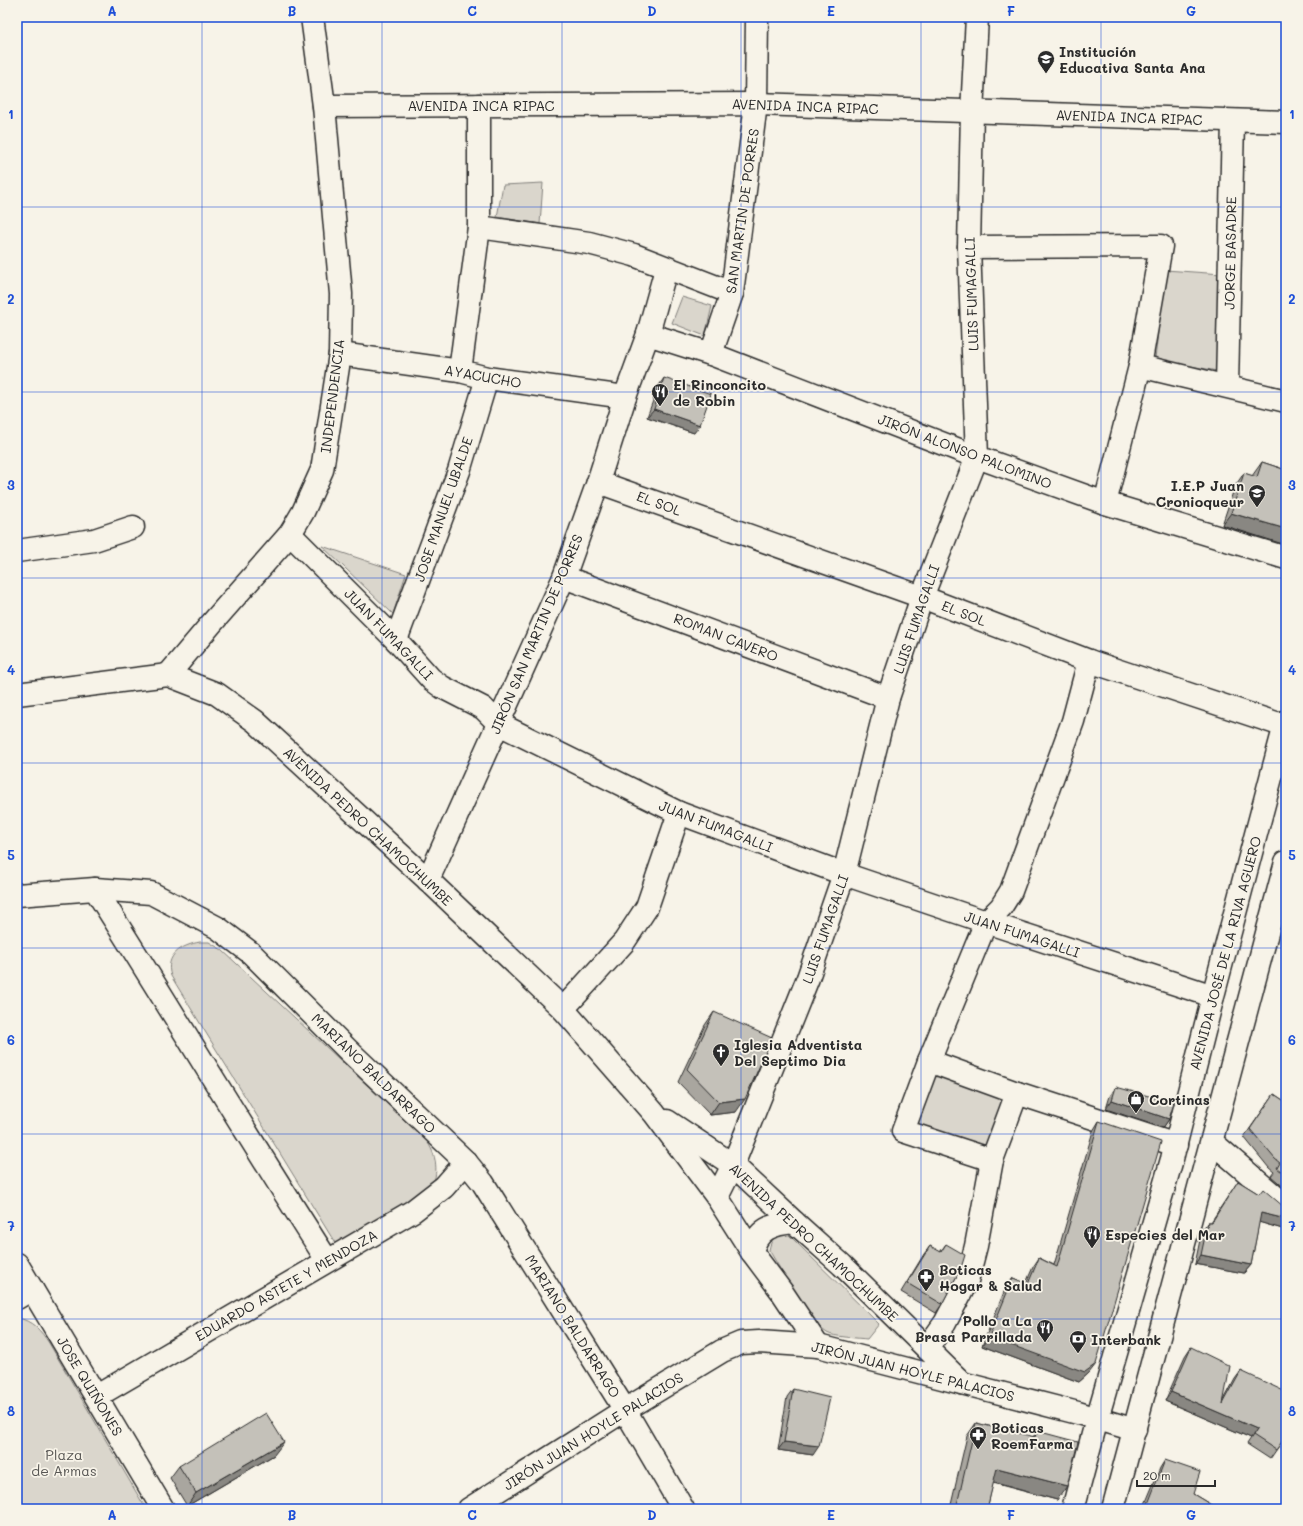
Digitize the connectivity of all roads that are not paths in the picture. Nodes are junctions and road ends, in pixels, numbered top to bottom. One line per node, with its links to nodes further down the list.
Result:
1 (312, 17): 5 (street, INDEPENDENCIA)
2 (324, 17): 5 (street)
3 (757, 17): 6 (street, SAN MARTIN DE PORRES)
4 (977, 17): 9 (street, LUIS FUMAGALLI)
5 (315, 41): 8 (street, INDEPENDENCIA)
6 (756, 104): 7 (street, AVENIDA INCA RIPAC); 9 (street, AVENIDA INCA RIPAC); 15 (street, SAN MARTIN DE PORRES)
7 (479, 105): 8 (street, AVENIDA INCA RIPAC); 12 (street)
8 (324, 106): 17 (street, INDEPENDENCIA)
9 (972, 112): 10 (street, AVENIDA INCA RIPAC); 13 (street, LUIS FUMAGALLI)
10 (1233, 121): 11 (street, AVENIDA INCA RIPAC); 22 (street, JORGE BASADRE)
11 (1286, 122)
12 (480, 227): 14 (street); 20 (street)
13 (969, 247): 19 (street); 25 (street, LUIS FUMAGALLI)
14 (666, 269): 15 (street); 16 (street, JIRÓN SAN MARTIN DE PORRES)
15 (732, 294): 18 (street, SAN MARTIN DE PORRES)
16 (648, 334): 18 (street, JIRÓN ALONSO PALOMINO); 23 (street, JIRÓN SAN MARTIN DE PORRES)
17 (340, 354): 20 (street, AYACUCHO); 29 (street, INDEPENDENCIA)
18 (711, 354): 25 (street, JIRÓN ALONSO PALOMINO)
19 (1141, 366): 22 (street); 27 (street)
20 (460, 371): 21 (street, AYACUCHO)
21 (487, 378): 23 (street, AYACUCHO); 34 (street, JOSE MANUEL UBALDE)
22 (1227, 386): 24 (street)
23 (625, 398): 26 (street, JIRÓN SAN MARTIN DE PORRES)
24 (1286, 401)
25 (977, 457): 27 (street, JIRÓN ALONSO PALOMINO); 33 (street, LUIS FUMAGALLI)
26 (598, 482): 32 (street, JIRÓN SAN MARTIN DE PORRES); 33 (street, EL SOL)
27 (1105, 503): 31 (street, JIRÓN ALONSO PALOMINO)
28 (133, 527): 30 (street)
29 (290, 534): 34 (street, JUAN FUMAGALLI); 36 (street, INDEPENDENCIA)
30 (17, 551)
31 (1286, 558)
32 (564, 577): 38 (street, ROMAN CAVERO); 40 (street, JIRÓN SAN MARTIN DE PORRES)
33 (922, 597): 35 (street, EL SOL); 38 (street, LUIS FUMAGALLI)
34 (396, 640): 40 (street, JUAN FUMAGALLI)
35 (1089, 661): 39 (street, EL SOL); 47 (street)
36 (168, 675): 37 (street, AVENIDA PEDRO CHAMOCHUMBE); 44 (street, AVENIDA PEDRO CHAMOCHUMBE)
37 (17, 694)
38 (888, 698): 43 (street, LUIS FUMAGALLI)
39 (1285, 723): 48 (street, AVENIDA JOSÉ DE LA RIVA AGUERO)
40 (499, 724): 41 (street, JUAN FUMAGALLI); 44 (street, JIRÓN SAN MARTIN DE PORRES)
41 (678, 813): 43 (street, JUAN FUMAGALLI); 49 (street)
42 (1286, 862): 53 (street)
43 (844, 874): 47 (street, JUAN FUMAGALLI); 57 (street, LUIS FUMAGALLI)
44 (428, 880): 49 (street, AVENIDA PEDRO CHAMOCHUMBE)
45 (95, 889): 46 (street, MARIANO BALDARRAGO); 56 (street, MARIANO BALDARRAGO); 62 (street)
46 (17, 895)
47 (986, 922): 48 (street, JUAN FUMAGALLI); 50 (street)
48 (1213, 996): 54 (street, AVENIDA JOSÉ DE LA RIVA AGUERO)
49 (563, 1009): 52 (street, AVENIDA PEDRO CHAMOCHUMBE)
50 (929, 1061): 51 (street); 55 (street)
51 (1017, 1093): 54 (street); 55 (street)
52 (654, 1113): 57 (street, AVENIDA PEDRO CHAMOCHUMBE); 58 (street, AVENIDA PEDRO CHAMOCHUMBE)
53 (1212, 1142): 59 (street); 71 (street)
54 (1176, 1145): 70 (street, AVENIDA JOSÉ DE LA RIVA AGUERO)
55 (992, 1160): 66 (street)
56 (466, 1162): 62 (street, EDUARDO ASTETE Y MENDOZA); 69 (street, MARIANO BALDARRAGO)
57 (733, 1165): 58 (street, LUIS FUMAGALLI); 60 (street, AVENIDA PEDRO CHAMOCHUMBE)
58 (716, 1197): 61 (street, AVENIDA PEDRO CHAMOCHUMBE)
59 (1286, 1206)
60 (794, 1222): 61 (street); 66 (street, AVENIDA PEDRO CHAMOCHUMBE)
61 (752, 1252): 65 (street, AVENIDA PEDRO CHAMOCHUMBE)
62 (327, 1260): 68 (street, EDUARDO ASTETE Y MENDOZA)
63 (17, 1264): 64 (street, JOSE QUIÑONES)
64 (25, 1294): 68 (street, JOSE QUIÑONES)
65 (818, 1346): 67 (street, JIRÓN JUAN HOYLE PALACIOS); 69 (street, JIRÓN JUAN HOYLE PALACIOS)
66 (927, 1348): 67 (street, AVENIDA PEDRO CHAMOCHUMBE)
67 (962, 1384): 70 (street, JIRÓN JUAN HOYLE PALACIOS)
68 (96, 1396): 72 (street, JOSE QUIÑONES)
69 (625, 1410): 73 (street, JIRÓN JUAN HOYLE PALACIOS); 74 (street, MARIANO BALDARRAGO)
70 (1097, 1419): 71 (street, JIRÓN JUAN HOYLE PALACIOS); 75 (street, AVENIDA JOSÉ DE LA RIVA AGUERO)
71 (1135, 1430): 76 (street)
72 (163, 1509)
73 (470, 1509)
74 (683, 1509)
75 (1073, 1509)
76 (1113, 1509)

